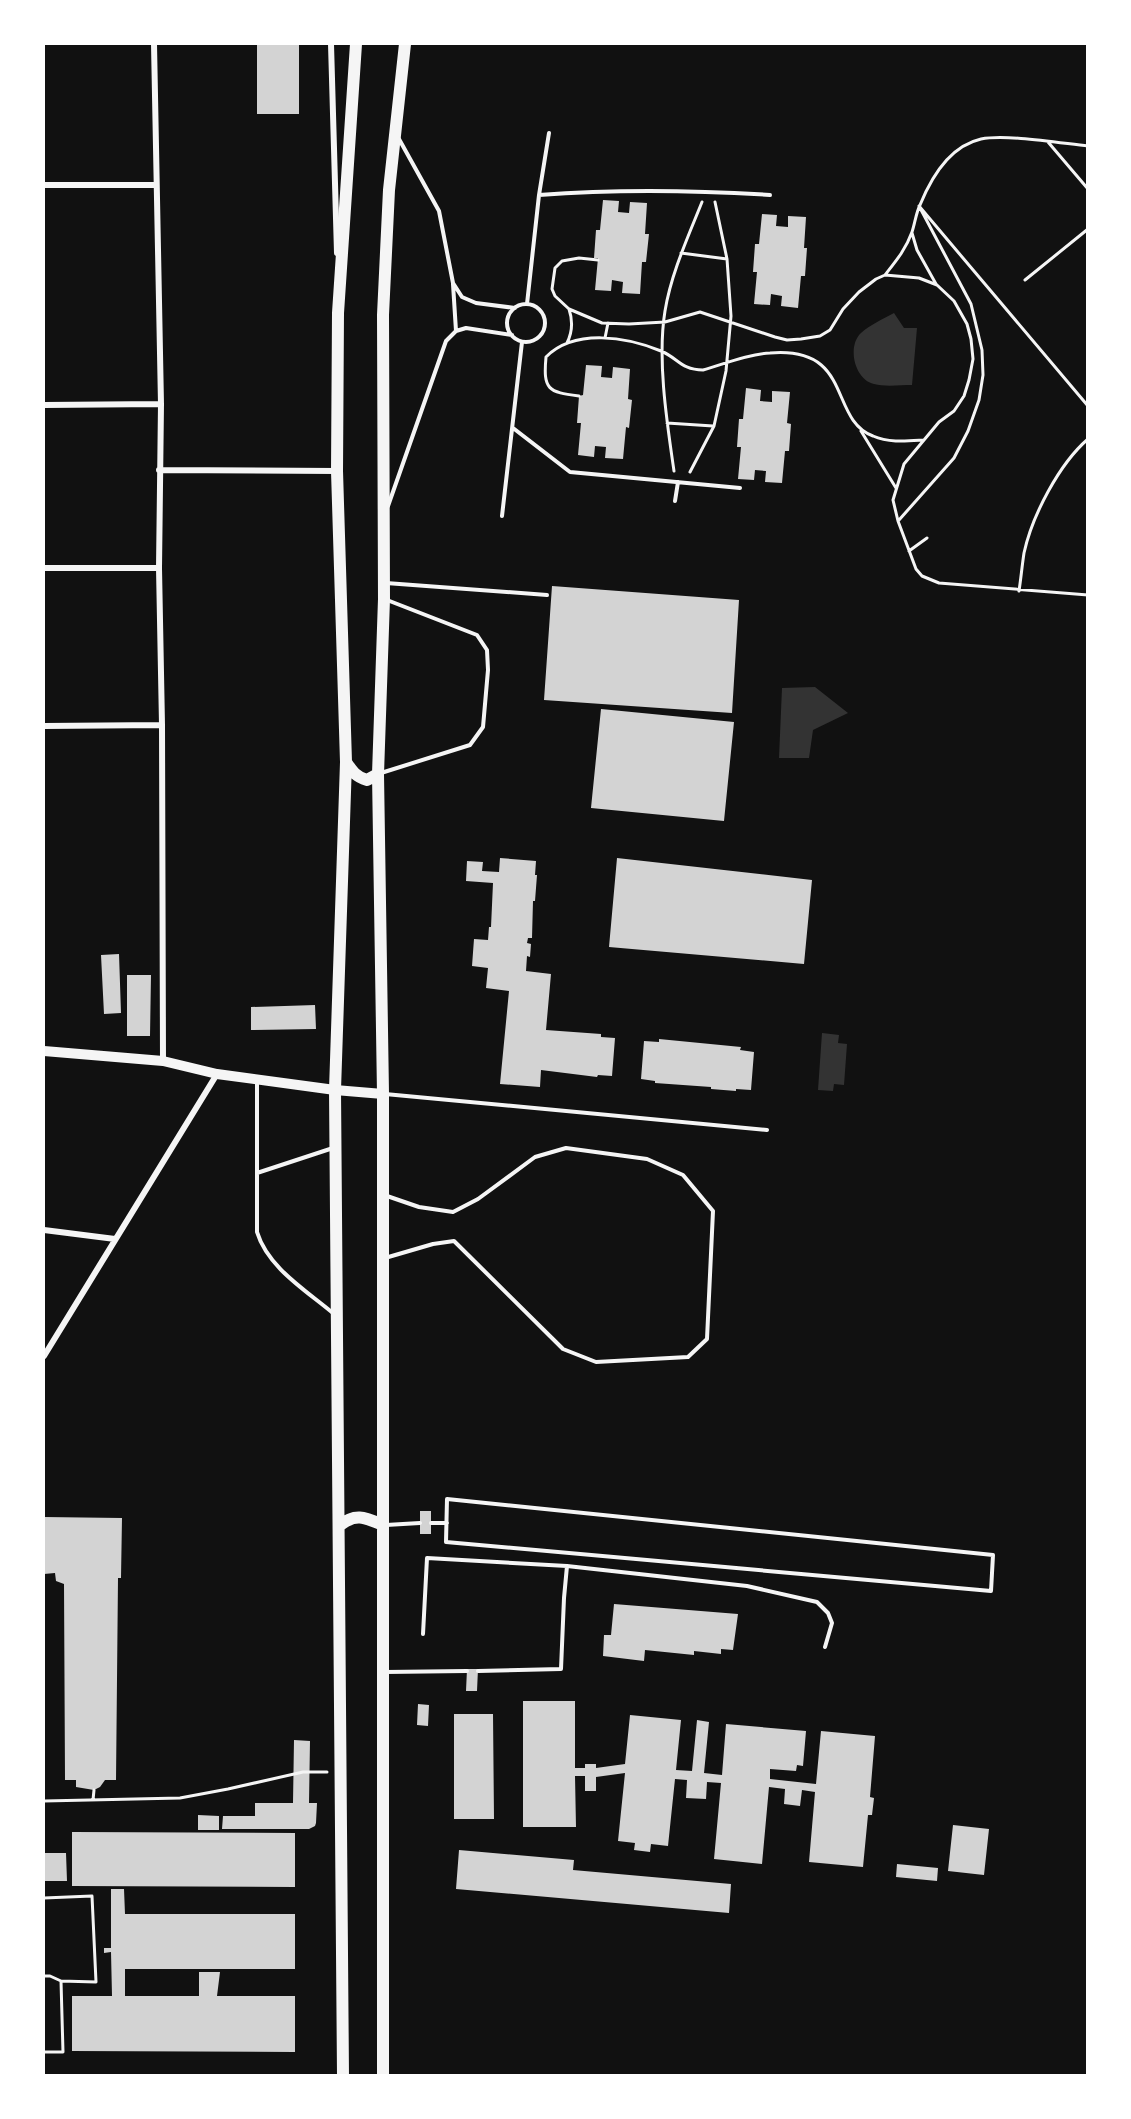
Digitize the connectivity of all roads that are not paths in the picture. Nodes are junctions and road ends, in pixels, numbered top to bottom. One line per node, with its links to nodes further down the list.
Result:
1 (154, 44): 8 (street)
2 (331, 44): 14 (street)
3 (358, 44): 14 (main road)
4 (405, 44): 5 (main road)
5 (395, 131): 11 (lane); 27 (main road)
6 (549, 133): 9 (lane)
7 (44, 185): 8 (street)
8 (156, 185): 18 (street)
9 (539, 195): 10 (lane); 12 (lane)
10 (770, 195)
11 (453, 283): 13 (lane); 15 (lane)
12 (527, 304): 13 (lane); 17 (lane)
13 (515, 308): 16 (lane)
14 (338, 313): 22 (main road)
15 (456, 331): 16 (lane); 27 (lane)
16 (512, 335): 17 (lane)
17 (522, 342): 20 (lane)
18 (161, 404): 19 (street); 21 (street)
19 (44, 405)
20 (513, 428): 23 (lane); 26 (lane)
21 (159, 470): 22 (street); 29 (street)
22 (337, 471): 35 (main road)
23 (677, 482): 24 (lane); 25 (lane)
24 (740, 488)
25 (675, 501)
26 (502, 516)
27 (384, 518): 30 (main road)
28 (44, 568): 29 (street)
29 (159, 568): 33 (street)
30 (383, 583): 31 (lane); 32 (main road)
31 (547, 595)
32 (384, 599): 36 (main road); 36 (lane)
33 (162, 725): 34 (street); 38 (street)
34 (44, 726)
35 (346, 762): 36 (main road); 41 (main road)
36 (378, 774): 42 (main road)
37 (44, 1051): 38 (main road)
38 (163, 1061): 39 (main road)
39 (217, 1074): 40 (main road); 48 (street)
40 (257, 1079): 41 (main road); 45 (lane)
41 (335, 1090): 42 (main road); 44 (main road)
42 (383, 1094): 43 (lane); 46 (main road)
43 (767, 1130)
44 (336, 1147): 45 (lane); 50 (main road)
45 (257, 1173): 50 (lane)
46 (382, 1194): 49 (main road); 49 (lane)
47 (44, 1230): 48 (street)
48 (115, 1239): 51 (street)
49 (382, 1259): 55 (main road)
50 (337, 1317): 56 (main road)
51 (44, 1356)
52 (420, 1523): 55 (lane)
53 (431, 1523): 54 (lane)
54 (447, 1523): 54 (lane)
55 (382, 1525): 56 (main road); 62 (main road)
56 (339, 1526): 63 (main road)
57 (567, 1566): 58 (lane); 59 (lane); 61 (lane)
58 (423, 1634)
59 (825, 1647)
60 (467, 1671): 62 (lane)
61 (478, 1671)
62 (384, 1672): 64 (main road)
63 (344, 2076)
64 (383, 2076)

